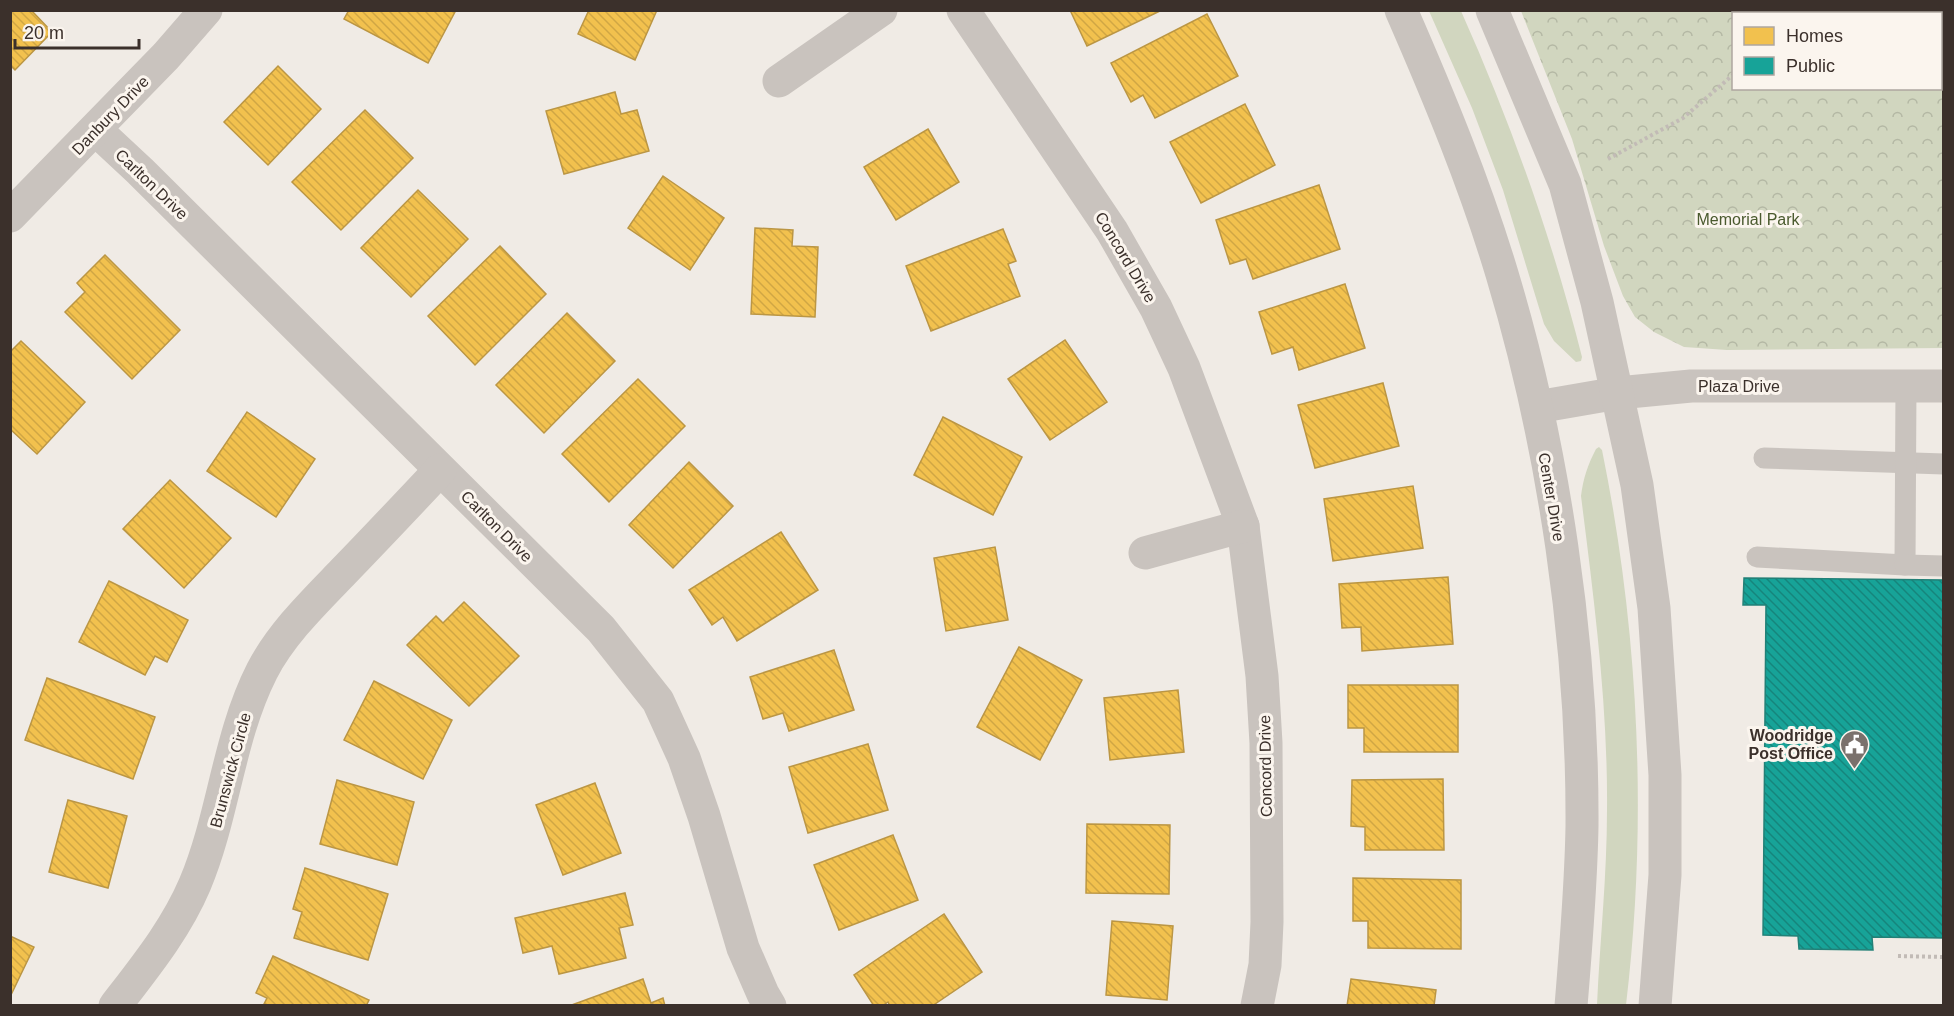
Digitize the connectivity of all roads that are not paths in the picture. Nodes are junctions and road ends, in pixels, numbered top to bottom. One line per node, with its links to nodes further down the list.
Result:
1 (206, 10): 7 (street, Danbury Drive)
2 (881, 10): 6 (street)
3 (963, 10): 17 (street, Concord Drive)
4 (1401, 10): 12 (street, Center Drive)
5 (1492, 10): 11 (street)
6 (779, 81)
7 (96, 130): 8 (street, Danbury Drive); 16 (street, Carlton Drive)
8 (10, 216)
9 (1906, 386): 10 (street, Plaza Drive); 11 (street, Plaza Drive); 14 (lane)
10 (1944, 386)
11 (1618, 393): 12 (street, Plaza Drive); 26 (street)
12 (1537, 407): 25 (street, Center Drive)
13 (1764, 458): 14 (lane)
14 (1906, 463): 15 (lane); 20 (lane)
15 (1944, 464)
16 (440, 470): 22 (street, Brunswick Circle); 23 (street, Carlton Drive)
17 (1243, 526): 18 (street); 24 (street, Concord Drive)
18 (1145, 553)
19 (1757, 557): 20 (lane)
20 (1905, 565): 21 (lane)
21 (1944, 566)
22 (115, 1005)
23 (770, 1005)
24 (1257, 1005)
25 (1571, 1005)
26 (1655, 1005)

